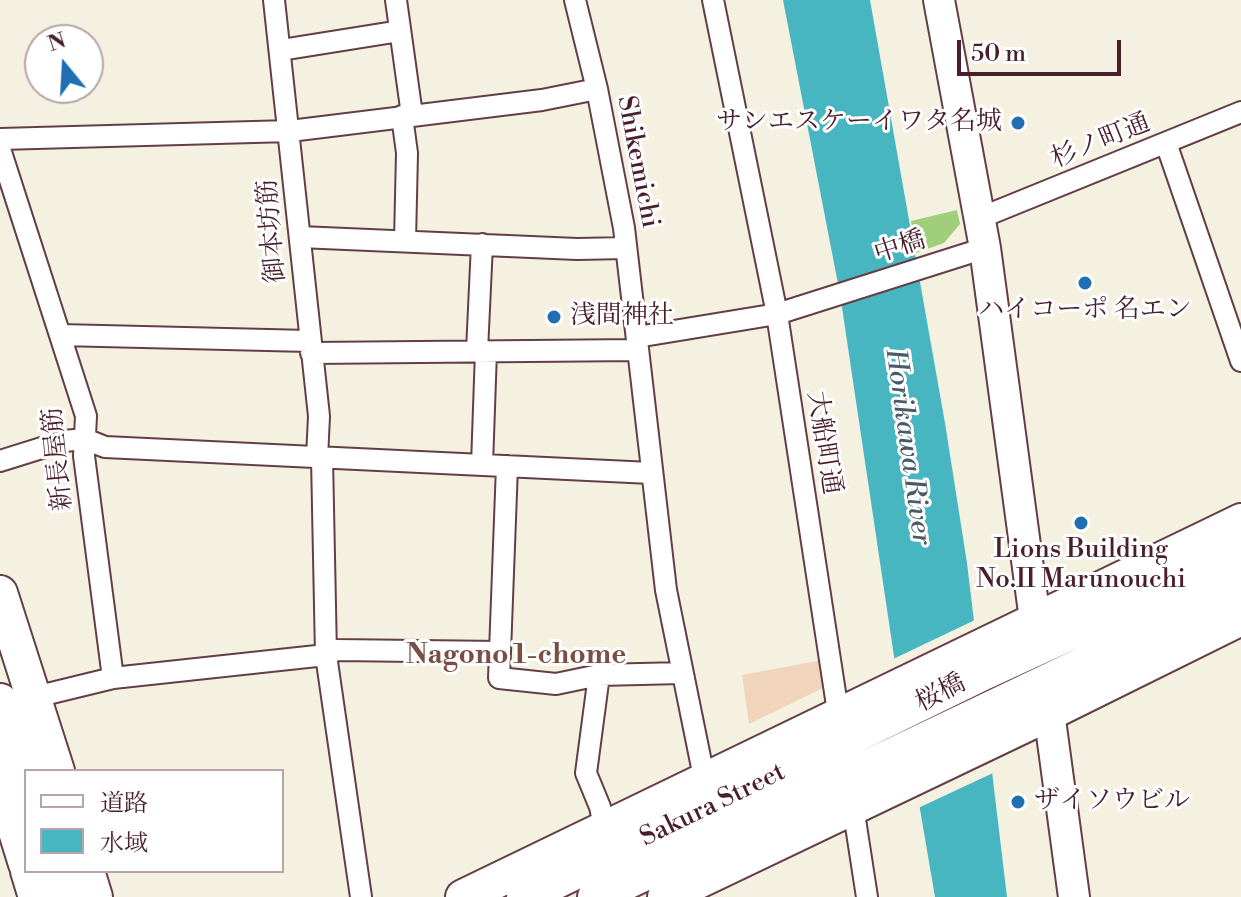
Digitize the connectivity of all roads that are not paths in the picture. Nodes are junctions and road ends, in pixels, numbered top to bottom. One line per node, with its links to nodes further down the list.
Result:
1 (274, 0): 7 (street, 御本坊筋)
2 (396, 0): 6 (street)
3 (575, 0): 8 (street, Shikemichi)
4 (713, 0): 21 (street, 大船町通)
5 (939, 0): 15 (street)
6 (400, 31): 7 (street); 10 (street)
7 (281, 50): 11 (street, 御本坊筋)
8 (597, 89): 10 (street); 19 (street, Shikemichi)
9 (1241, 112): 13 (street, 杉ノ町通)
10 (407, 116): 11 (street); 17 (street)
11 (290, 131): 12 (street); 16 (street, 御本坊筋)
12 (0, 139)
13 (1166, 143): 15 (street, 杉ノ町通); 26 (street)
14 (0, 149): 22 (street, 新長屋筋)
15 (980, 218): 20 (street)
16 (300, 237): 17 (street); 24 (street, 御本坊筋)
17 (405, 241): 18 (street)
18 (482, 244): 19 (street); 25 (street)
19 (626, 248): 23 (street, Shikemichi)
20 (985, 248): 21 (street, 中橋); 38 (street)
21 (777, 314): 23 (street, 中橋); 47 (street, 大船町通)
22 (60, 335): 24 (street, 中橋); 27 (street, 新長屋筋)
23 (637, 343): 25 (street, 中橋); 32 (street, Shikemichi)
24 (310, 347): 25 (street, 中橋); 28 (street, 御本坊筋)
25 (482, 351): 30 (street)
26 (1241, 361)
27 (85, 439): 28 (street); 29 (street); 43 (street, 新長屋筋)
28 (319, 458): 30 (street); 40 (street, 御本坊筋)
29 (0, 461)
30 (482, 465): 31 (street)
31 (507, 466): 32 (street); 39 (street)
32 (651, 473): 41 (street, Shikemichi)
33 (1241, 521): 38 (main road)
34 (1241, 554): 38 (main road)
35 (1241, 589): 44 (main road)
36 (0, 593): 45 (main road)
37 (1241, 618): 44 (main road)
38 (1037, 633): 44 (street); 46 (main road, 桜橋)
39 (500, 652): 40 (street); 42 (street)
40 (326, 655): 43 (street); 62 (street, 御本坊筋)
41 (682, 673): 42 (street); 52 (street, Shikemichi)
42 (599, 675): 53 (street)
43 (113, 678): 45 (street)
44 (1048, 698): 48 (main road, 桜橋); 68 (street)
45 (17, 700): 49 (highway); 50 (main road)
46 (898, 700): 47 (main road, Sakura Street)
47 (846, 760): 48 (main road, Sakura Street); 52 (main road, Sakura Street); 58 (main road, Sakura Street); 67 (street, 大船町通)
48 (908, 763)
49 (24, 769)
50 (56, 769)
51 (0, 780): 54 (main road)
52 (708, 793): 53 (main road, Sakura Street)
53 (608, 842): 63 (main road); 64 (main road, Sakura Street)
54 (24, 858)
55 (29, 873): 59 (main road)
56 (54, 873): 60 (highway)
57 (88, 873): 61 (main road)
58 (708, 873): 65 (main road, Sakura Street); 66 (main road)
59 (36, 897)
60 (62, 897)
61 (95, 897)
62 (361, 897)
63 (463, 897)
64 (524, 897)
65 (595, 897)
66 (665, 897)
67 (867, 897)
68 (1074, 897)

